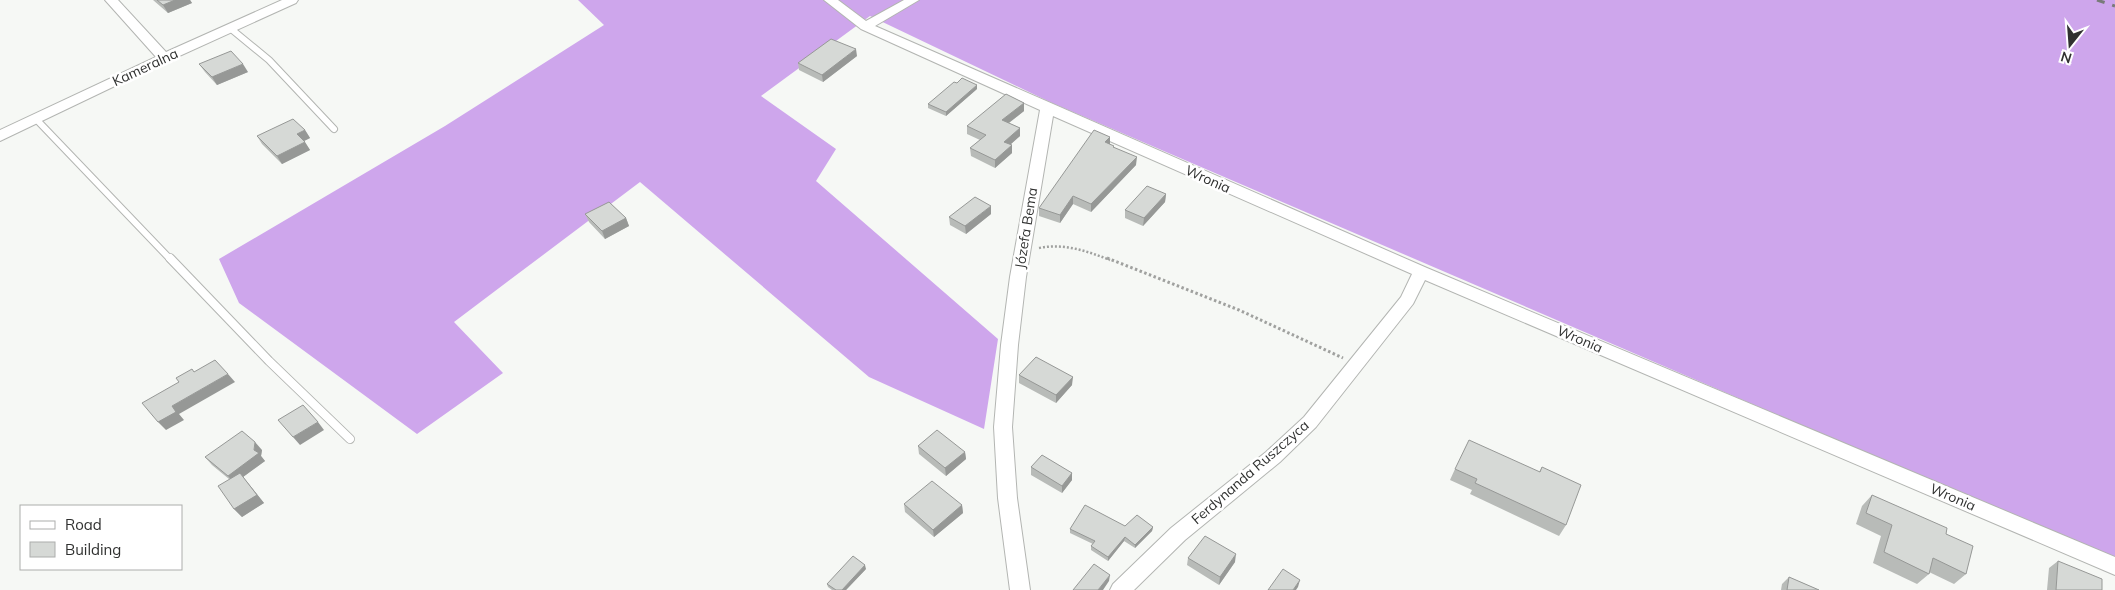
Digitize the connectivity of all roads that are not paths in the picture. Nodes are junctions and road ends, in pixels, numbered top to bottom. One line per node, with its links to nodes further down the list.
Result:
1 (111, 0): 7 (street)
2 (292, 0): 6 (street, Kameralna)
3 (830, 0): 5 (street)
4 (914, 0): 5 (street)
5 (865, 26): 8 (street)
6 (230, 28): 7 (street, Kameralna); 10 (lane)
7 (164, 58): 9 (street, Kameralna)
8 (1047, 108): 12 (street, Wronia); 15 (street, Józefa Bema)
9 (36, 119): 11 (street, Kameralna); 13 (lane)
10 (334, 129)
11 (0, 136)
12 (1421, 272): 14 (street, Wronia); 16 (street, Ferdynanda Ruszczyca)
13 (350, 439)
14 (2115, 566)
15 (1020, 590)
16 (1120, 590)

